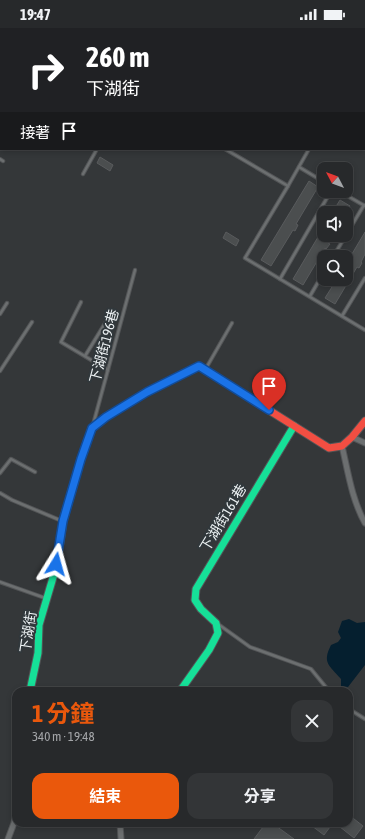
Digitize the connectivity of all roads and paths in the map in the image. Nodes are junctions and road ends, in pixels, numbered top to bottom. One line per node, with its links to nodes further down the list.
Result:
1 (97, 150): 5 (lane)
2 (227, 150): 7 (lane)
3 (308, 150): 4 (lane)
4 (299, 167): 6 (lane); 7 (lane)
5 (83, 174)
6 (317, 178)
7 (288, 186): 14 (lane)
8 (327, 198): 14 (lane)
9 (351, 198): 10 (lane)
10 (364, 206): 11 (lane)
11 (337, 250)
12 (135, 270): 26 (lane, 下湖街196巷)
13 (365, 278): 20 (lane)
14 (280, 279): 16 (lane)
15 (317, 284): 16 (lane)
16 (310, 296): 20 (lane)
17 (81, 302): 25 (lane)
18 (8, 303): 19 (lane)
19 (0, 314)
20 (342, 316): 24 (lane)
21 (109, 317): 25 (lane)
22 (32, 322): 28 (lane)
23 (232, 323): 27 (lane)
24 (365, 330)
25 (85, 356): 26 (lane)
26 (108, 370): 31 (lane, 下湖街196巷)
27 (205, 370): 30 (street); 31 (street)
28 (0, 371)
29 (365, 421): 32 (street)
30 (294, 426): 34 (street); 42 (street, 下湖街161巷)
31 (92, 428): 38 (street, 下湖街)
32 (352, 437): 33 (street); 34 (street)
33 (365, 443)
34 (342, 446): 39 (street)
35 (35, 472): 36 (lane)
36 (0, 473)
37 (0, 494): 38 (lane)
38 (63, 521): 41 (street, 下湖街)
39 (365, 523)
40 (0, 582): 41 (lane)
41 (47, 599): 43 (street, 下湖街)
42 (216, 622): 44 (street); 45 (lane)
43 (31, 687)
44 (183, 687)
45 (327, 687)
46 (353, 712): 47 (lane)
47 (365, 719)
48 (12, 827): 50 (street)
49 (120, 827): 51 (street)
50 (8, 839)
51 (121, 839)

